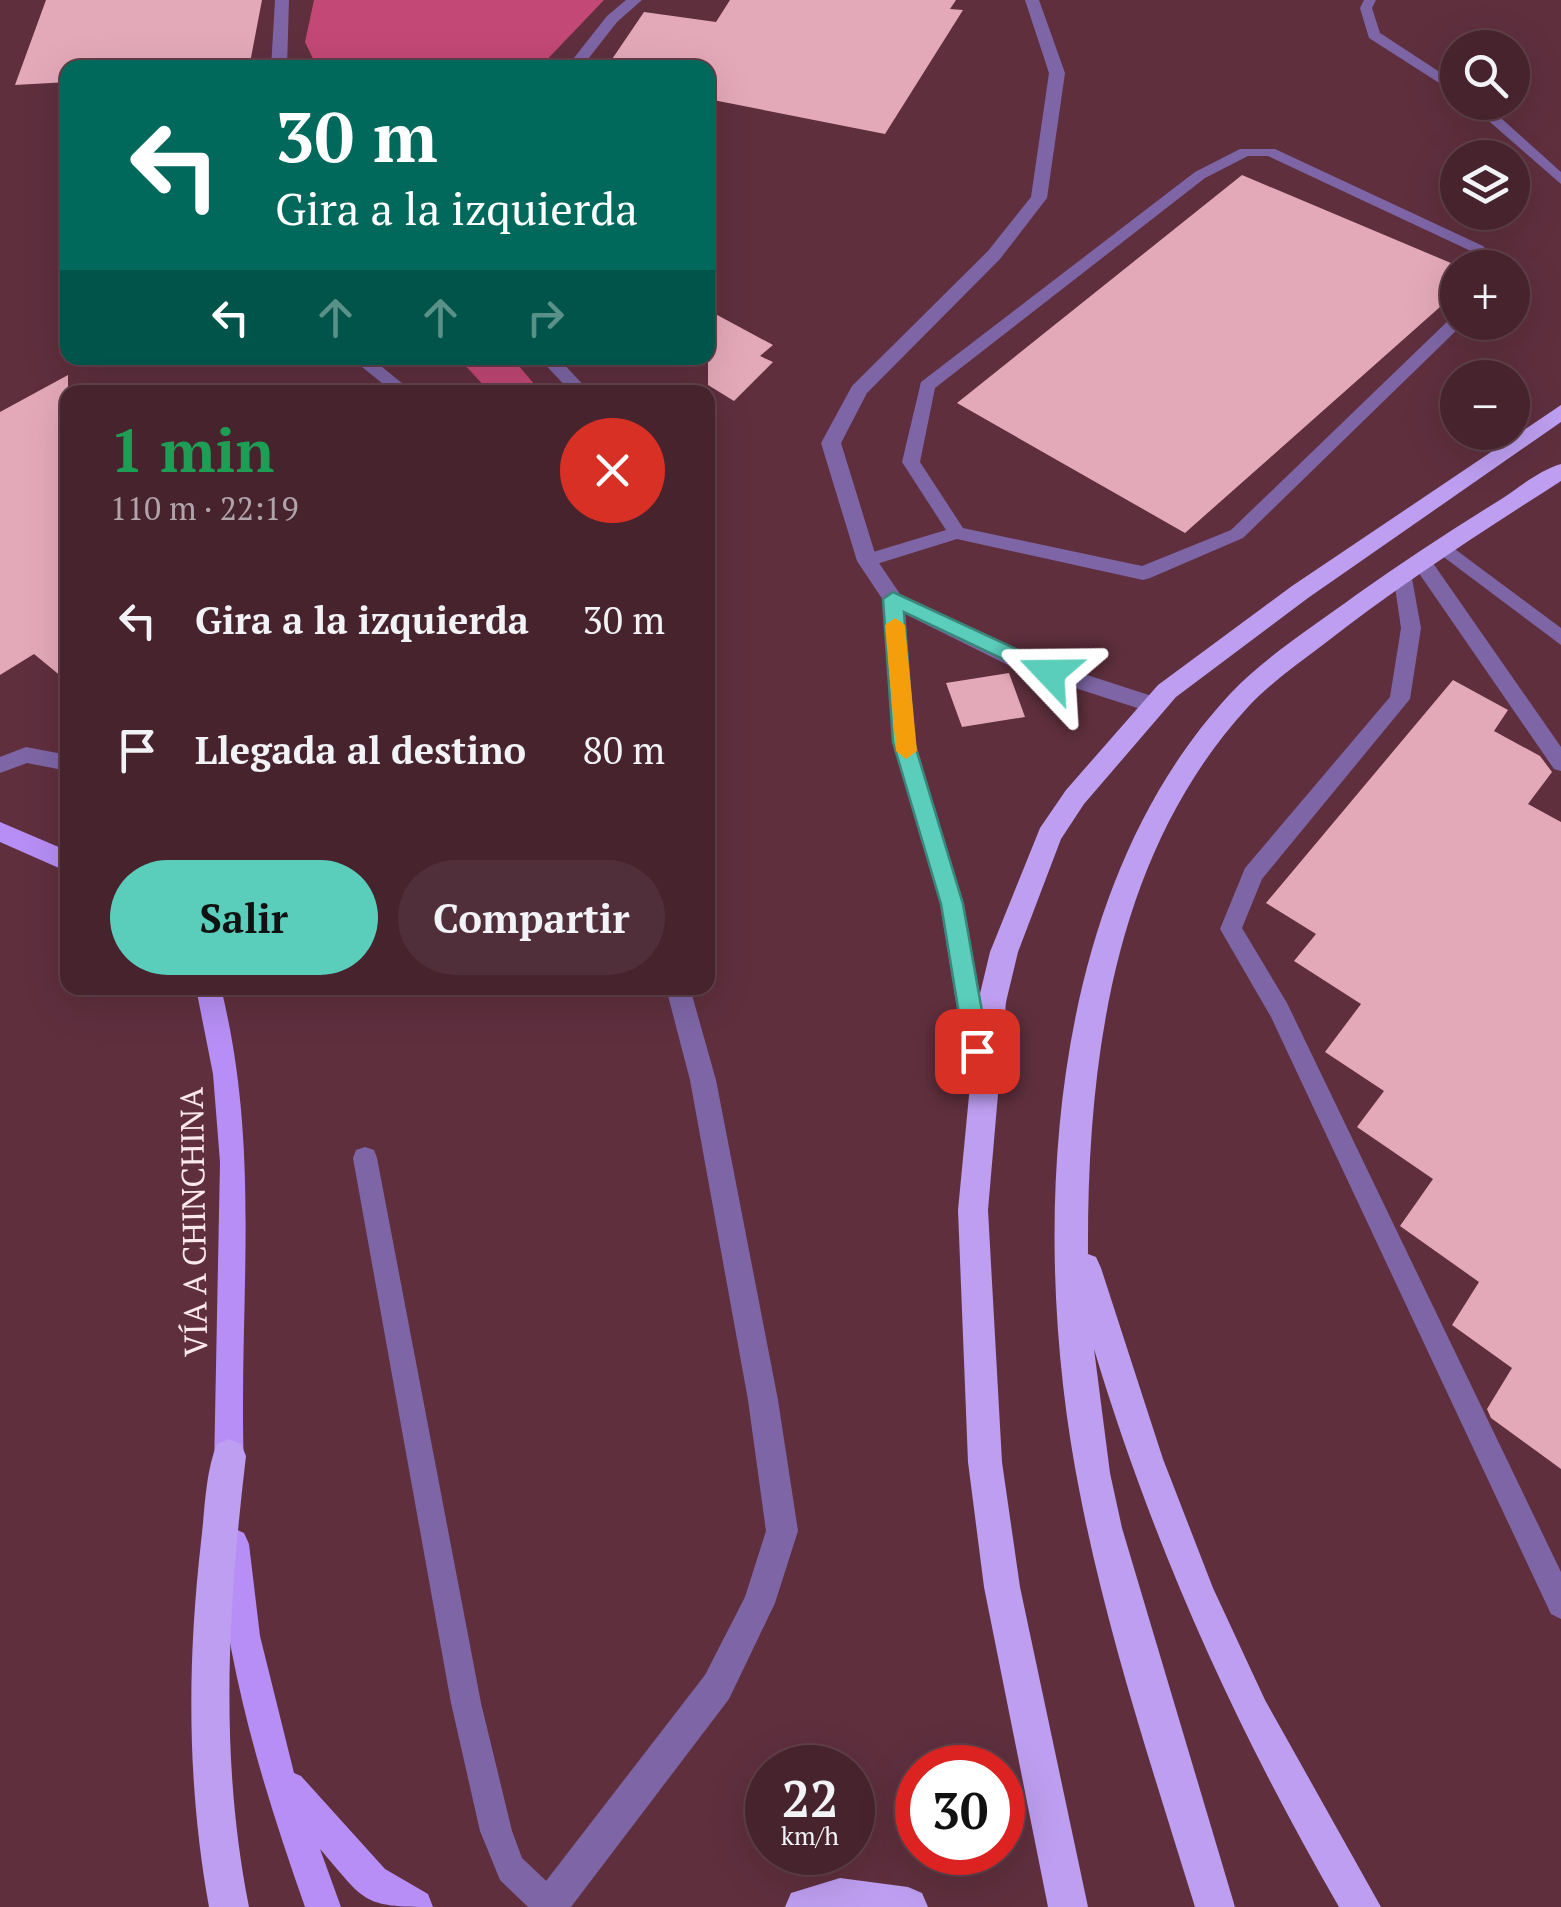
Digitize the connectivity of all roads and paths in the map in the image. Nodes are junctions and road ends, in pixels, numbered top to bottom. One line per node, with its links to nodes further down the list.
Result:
1 (282, 0): 5 (street)
2 (635, 0): 6 (street)
3 (1032, 0): 20 (street)
4 (1370, 0): 7 (lane)
5 (279, 60)
6 (579, 60)
7 (1440, 79)
8 (1494, 120): 9 (lane)
9 (1561, 180)
10 (1478, 250): 18 (lane)
11 (1440, 337): 18 (lane)
12 (369, 365): 14 (street)
13 (555, 365): 15 (street)
14 (395, 385)
15 (574, 385)
16 (1561, 412): 24 (highway)
17 (1561, 471): 19 (highway)
18 (957, 533): 20 (lane)
19 (1444, 547): 21 (highway); 23 (lane)
20 (867, 561): 22 (street)
21 (1411, 567): 26 (lane); 34 (highway); 36 (lane)
22 (893, 599): 24 (street); 32 (street)
23 (1561, 638)
24 (1156, 706): 32 (highway)
25 (60, 761): 27 (lane)
26 (1561, 763)
27 (0, 765)
28 (0, 831): 29 (main road)
29 (60, 858)
30 (210, 995): 35 (main road, VÍA A CHINCHINA)
31 (680, 995): 41 (street)
32 (983, 1088): 44 (highway)
33 (364, 1158): 41 (lane)
34 (1073, 1228): 45 (highway); 46 (highway)
35 (229, 1456): 37 (main road, VÍA A CHINCHINA); 38 (highway)
36 (1561, 1604)
37 (281, 1778): 39 (main road, VÍA A CHINCHINA); 40 (main road)
38 (229, 1907)
39 (323, 1907)
40 (416, 1907)
41 (550, 1907)
42 (805, 1907): 43 (highway)
43 (908, 1907)
44 (1068, 1907)
45 (1215, 1907)
46 (1360, 1907)

